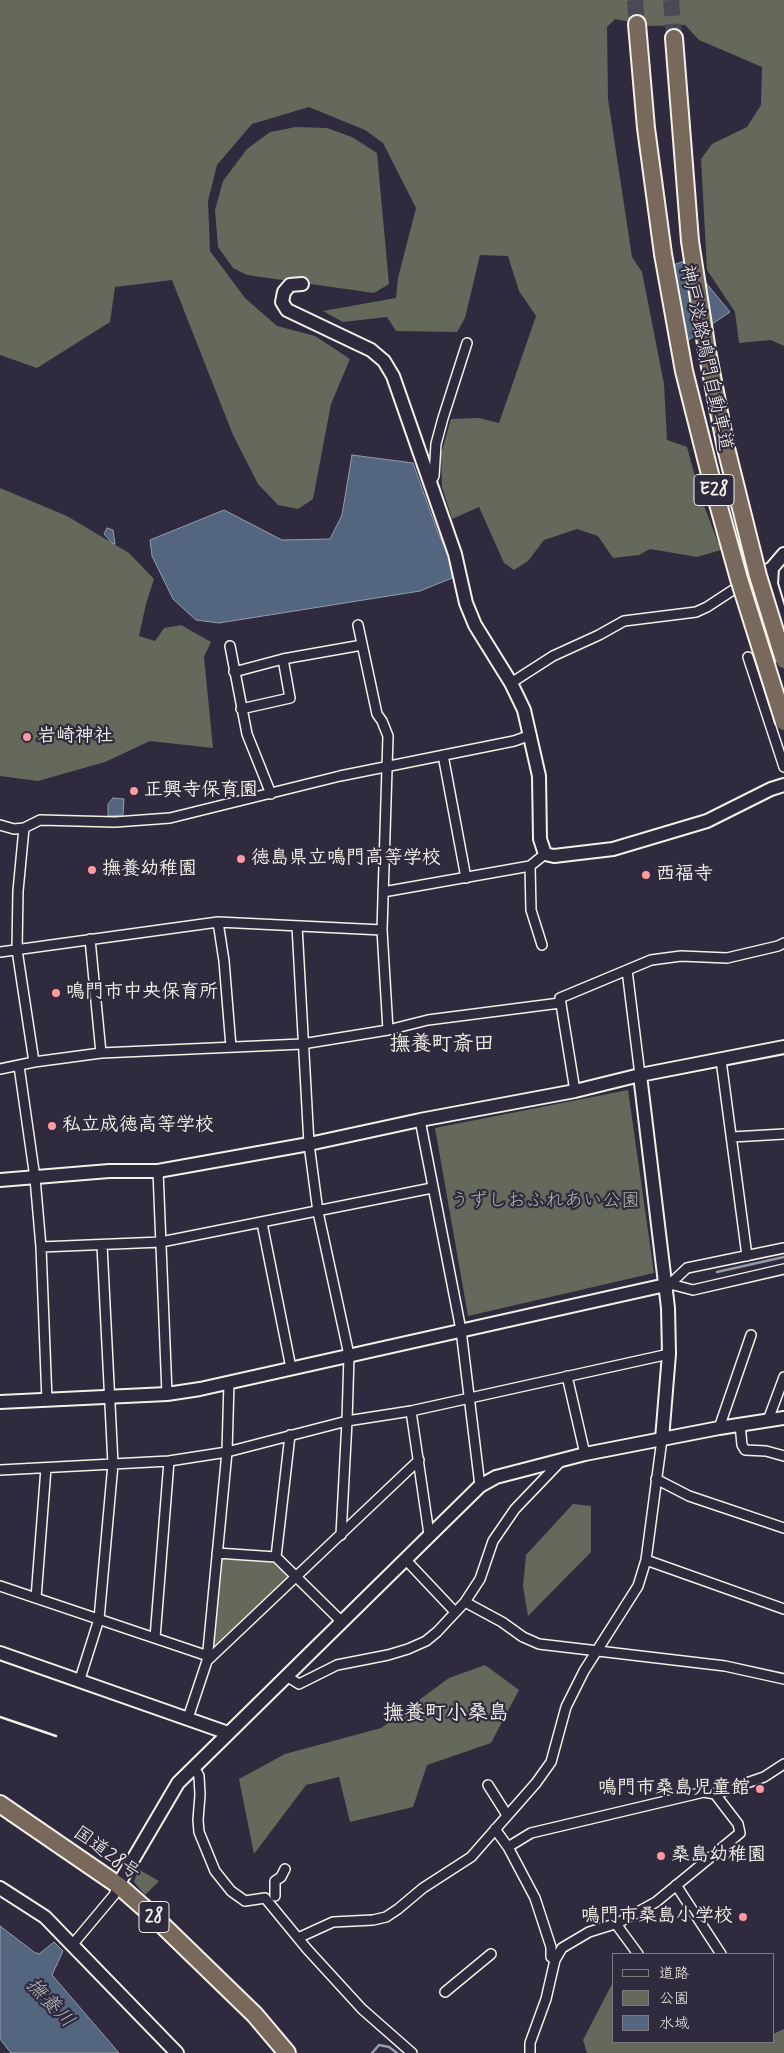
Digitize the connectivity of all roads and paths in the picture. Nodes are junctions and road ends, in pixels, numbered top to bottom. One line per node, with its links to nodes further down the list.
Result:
1 (637, 24): 18 (highway, 神戸淡路鳴門自動車道 / E28, bridge)
2 (674, 38): 14 (highway, 神戸淡路鳴門自動車道 / E28, bridge)
3 (302, 284): 5 (street)
4 (467, 343): 5 (street)
5 (430, 483): 16 (street)
6 (784, 554): 7 (street)
7 (772, 568): 9 (street); 16 (street)
8 (358, 624): 10 (street)
9 (784, 627)
10 (362, 645): 13 (street); 21 (street)
11 (230, 646): 15 (street)
12 (748, 657): 22 (street)
13 (283, 659): 15 (street); 17 (street)
14 (784, 660)
15 (234, 672): 17 (street)
16 (511, 683): 19 (street)
17 (241, 709): 24 (street)
18 (784, 722)
19 (531, 735): 20 (street); 27 (street)
20 (443, 755): 21 (street); 29 (street)
21 (387, 766): 24 (street); 30 (street)
22 (784, 767)
23 (784, 785): 27 (street)
24 (271, 794): 26 (street)
25 (0, 825): 26 (street)
26 (24, 828): 37 (street)
27 (544, 854): 28 (street)
28 (530, 866): 29 (street); 36 (street)
29 (466, 878): 30 (street)
30 (384, 892): 33 (street)
31 (218, 922): 32 (street); 34 (street); 43 (street)
32 (296, 926): 33 (street); 42 (street)
33 (382, 930): 41 (street)
34 (90, 939): 37 (street); 45 (street)
35 (784, 943): 39 (street)
36 (542, 945)
37 (17, 950): 38 (street); 47 (street)
38 (0, 952)
39 (627, 970): 40 (street); 50 (street)
40 (560, 1003): 41 (street); 51 (street)
41 (388, 1030): 42 (street)
42 (302, 1044): 43 (street); 55 (street)
43 (231, 1047): 45 (street)
44 (784, 1047): 46 (street)
45 (101, 1053): 47 (street)
46 (721, 1060): 50 (street); 54 (street)
47 (34, 1062): 48 (street)
48 (19, 1066): 49 (street); 57 (street)
49 (0, 1069)
50 (640, 1075): 51 (street); 68 (street)
51 (575, 1091): 52 (street)
52 (420, 1120): 55 (street); 59 (street)
53 (784, 1134): 54 (street)
54 (732, 1137): 66 (street)
55 (308, 1144): 56 (street); 60 (street)
56 (158, 1171): 57 (street); 62 (street)
57 (36, 1178): 58 (street); 64 (street)
58 (0, 1180)
59 (432, 1188): 60 (street); 69 (street)
60 (318, 1212): 61 (street); 72 (street)
61 (262, 1223): 62 (street); 73 (street)
62 (161, 1242): 63 (street); 77 (street)
63 (102, 1245): 64 (street); 78 (street)
64 (41, 1247): 80 (street)
65 (784, 1248): 66 (street)
66 (747, 1256): 68 (street)
67 (784, 1269): 68 (street)
68 (668, 1284): 69 (street); 71 (street)
69 (460, 1330): 72 (street); 79 (street)
70 (751, 1335): 87 (street)
71 (669, 1354): 74 (street); 89 (street)
72 (348, 1355): 73 (street); 85 (street)
73 (292, 1368): 76 (street)
74 (567, 1376): 79 (street); 91 (street)
75 (784, 1377): 84 (street)
76 (229, 1382): 77 (street); 90 (street)
77 (167, 1394): 78 (street)
78 (109, 1398): 80 (street); 96 (street)
79 (469, 1398): 82 (street); 100 (street)
80 (47, 1401): 81 (street)
81 (0, 1402)
82 (411, 1411): 85 (street); 93 (street)
83 (784, 1418): 84 (street)
84 (768, 1420): 86 (street)
85 (347, 1421): 88 (street); 103 (street)
86 (740, 1424): 87 (street); 92 (street)
87 (719, 1428): 89 (street)
88 (290, 1435): 90 (street); 105 (street)
89 (662, 1439): 91 (street); 99 (street)
90 (227, 1452): 94 (street); 104 (street)
91 (585, 1454): 95 (street)
92 (784, 1456)
93 (419, 1460): 102 (street); 103 (street)
94 (169, 1461): 96 (street); 116 (street)
95 (562, 1461): 100 (street); 111 (street)
96 (113, 1464): 97 (street); 114 (street)
97 (46, 1468): 98 (street); 110 (street)
98 (0, 1470)
99 (656, 1480): 101 (street); 107 (street)
100 (480, 1486): 102 (street)
101 (784, 1528)
102 (430, 1534): 106 (street)
103 (341, 1535): 108 (street)
104 (217, 1553): 105 (street); 119 (street)
105 (276, 1557): 108 (street)
106 (405, 1559): 113 (street); 115 (street)
107 (646, 1560): 112 (street); 117 (street)
108 (296, 1577): 115 (street); 119 (street)
109 (0, 1586): 110 (street)
110 (36, 1598): 114 (street)
111 (465, 1602): 113 (street); 117 (street)
112 (784, 1609)
113 (455, 1612): 120 (street)
114 (99, 1619): 116 (street); 122 (street)
115 (341, 1621): 120 (street)
116 (155, 1638): 119 (street)
117 (598, 1651): 121 (street); 130 (street)
118 (0, 1653): 122 (street)
119 (208, 1658): 123 (street)
120 (286, 1676): 124 (street)
121 (784, 1679)
122 (80, 1680): 123 (street)
123 (188, 1718): 124 (street)
124 (228, 1733): 126 (street)
125 (784, 1764): 128 (street)
126 (194, 1768): 134 (street); 139 (street)
127 (488, 1785): 130 (street)
128 (715, 1794): 132 (street); 135 (street)
129 (0, 1804): 134 (highway, 国道28号 / 28)
130 (507, 1815): 131 (street)
131 (495, 1829): 132 (street); 139 (street)
132 (508, 1848): 144 (street)
133 (285, 1869): 137 (street)
134 (118, 1885): 140 (street); 147 (highway, 国道28号 / 28)
135 (676, 1885): 138 (street); 142 (street)
136 (0, 1888): 140 (street)
137 (275, 1896)
138 (616, 1924): 141 (street); 144 (street)
139 (298, 1938): 148 (street)
140 (73, 1944): 146 (street)
141 (637, 1953)
142 (721, 1953)
143 (491, 1954): 145 (street)
144 (555, 1960): 149 (street)
145 (445, 1992)
146 (177, 2053)
147 (287, 2053)
148 (412, 2053)
149 (530, 2053)

